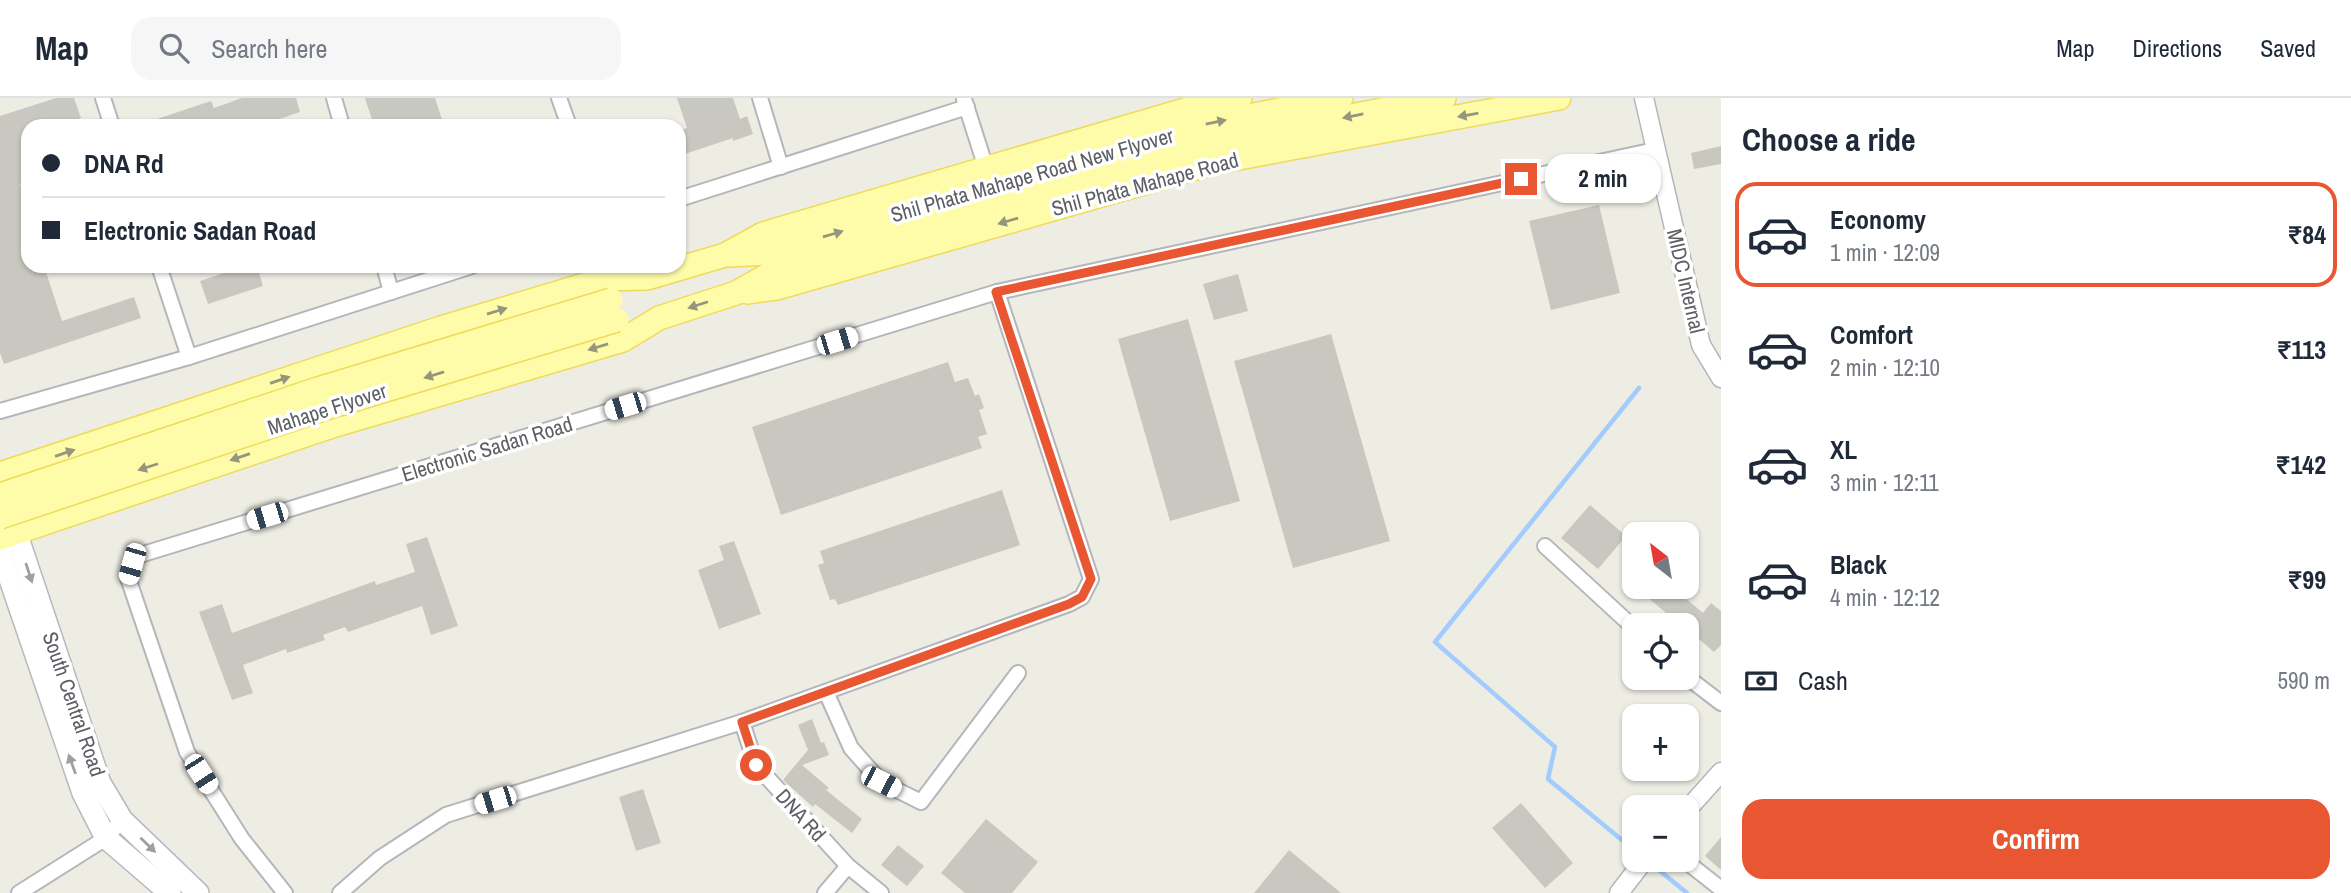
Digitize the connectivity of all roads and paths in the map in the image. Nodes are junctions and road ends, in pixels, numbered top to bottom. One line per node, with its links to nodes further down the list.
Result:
1 (103, 98): 11 (street)
2 (334, 98): 12 (street)
3 (559, 98): 13 (street)
4 (760, 98): 15 (street)
5 (1240, 98): 16 (main road)
6 (1340, 98): 19 (main road, Shil Phata Mahape Road New Flyover, one-way to 6)
7 (1444, 98): 19 (main road, Shil Phata Mahape Road New Flyover, one-way to 19)
8 (1559, 98): 28 (main road, Shil Phata Mahape Road, one-way to 28)
9 (1644, 98): 14 (street, MIDC Internal)
10 (965, 102): 15 (street); 16 (street)
11 (110, 119)
12 (340, 119)
13 (566, 119)
14 (1656, 150): 27 (street, Electronic Sadan Road); 32 (street, MIDC Internal)
15 (781, 167): 17 (street)
16 (986, 168): 18 (main road)
17 (686, 198)
18 (725, 255): 19 (main road, Shil Phata Mahape Road New Flyover); 20 (main road)
19 (770, 263): 28 (main road, Shil Phata Mahape Road New Flyover)
20 (686, 266)
21 (161, 273): 31 (street)
22 (386, 273): 26 (street)
23 (450, 273): 26 (street)
24 (664, 273): 25 (main road)
25 (647, 278): 29 (main road, Mahape Flyover); 34 (main road, one-way to 25)
26 (391, 292): 31 (street)
27 (996, 292): 43 (street); 57 (street, Electronic Sadan Road)
28 (736, 293): 30 (main road, one-way to 30)
29 (614, 310): 30 (main road, Mahape Flyover); 36 (main road, Mahape Flyover, bridge); 37 (main road, Mahape Flyover, one-way to 37, bridge)
30 (659, 318): 37 (main road, one-way to 37)
31 (189, 357): 33 (street)
32 (1721, 378)
33 (0, 411)
34 (0, 474)
35 (0, 485): 37 (main road, South Central Road)
36 (0, 495)
37 (5, 529): 48 (main road, South Central Road, one-way to 48)
38 (1545, 546): 40 (street)
39 (0, 550): 49 (main road, South Central Road, one-way to 39)
40 (1622, 617)
41 (1018, 673): 43 (street)
42 (1699, 686): 44 (street)
43 (826, 692): 45 (street)
44 (1721, 703)
45 (742, 722): 50 (street, DNA Rd); 58 (street)
46 (1721, 772): 47 (street)
47 (1699, 797)
48 (122, 820): 49 (street); 56 (main road, South Central Road, one-way to 56)
49 (106, 838): 54 (street); 55 (main road, South Central Road)
50 (848, 866): 59 (street); 60 (street, DNA Rd)
51 (1635, 872): 61 (street)
52 (1699, 872): 53 (street)
53 (1721, 889)
54 (19, 893)
55 (170, 893)
56 (198, 893)
57 (285, 893)
58 (340, 893)
59 (825, 893)
60 (881, 893)
61 (1619, 893)

